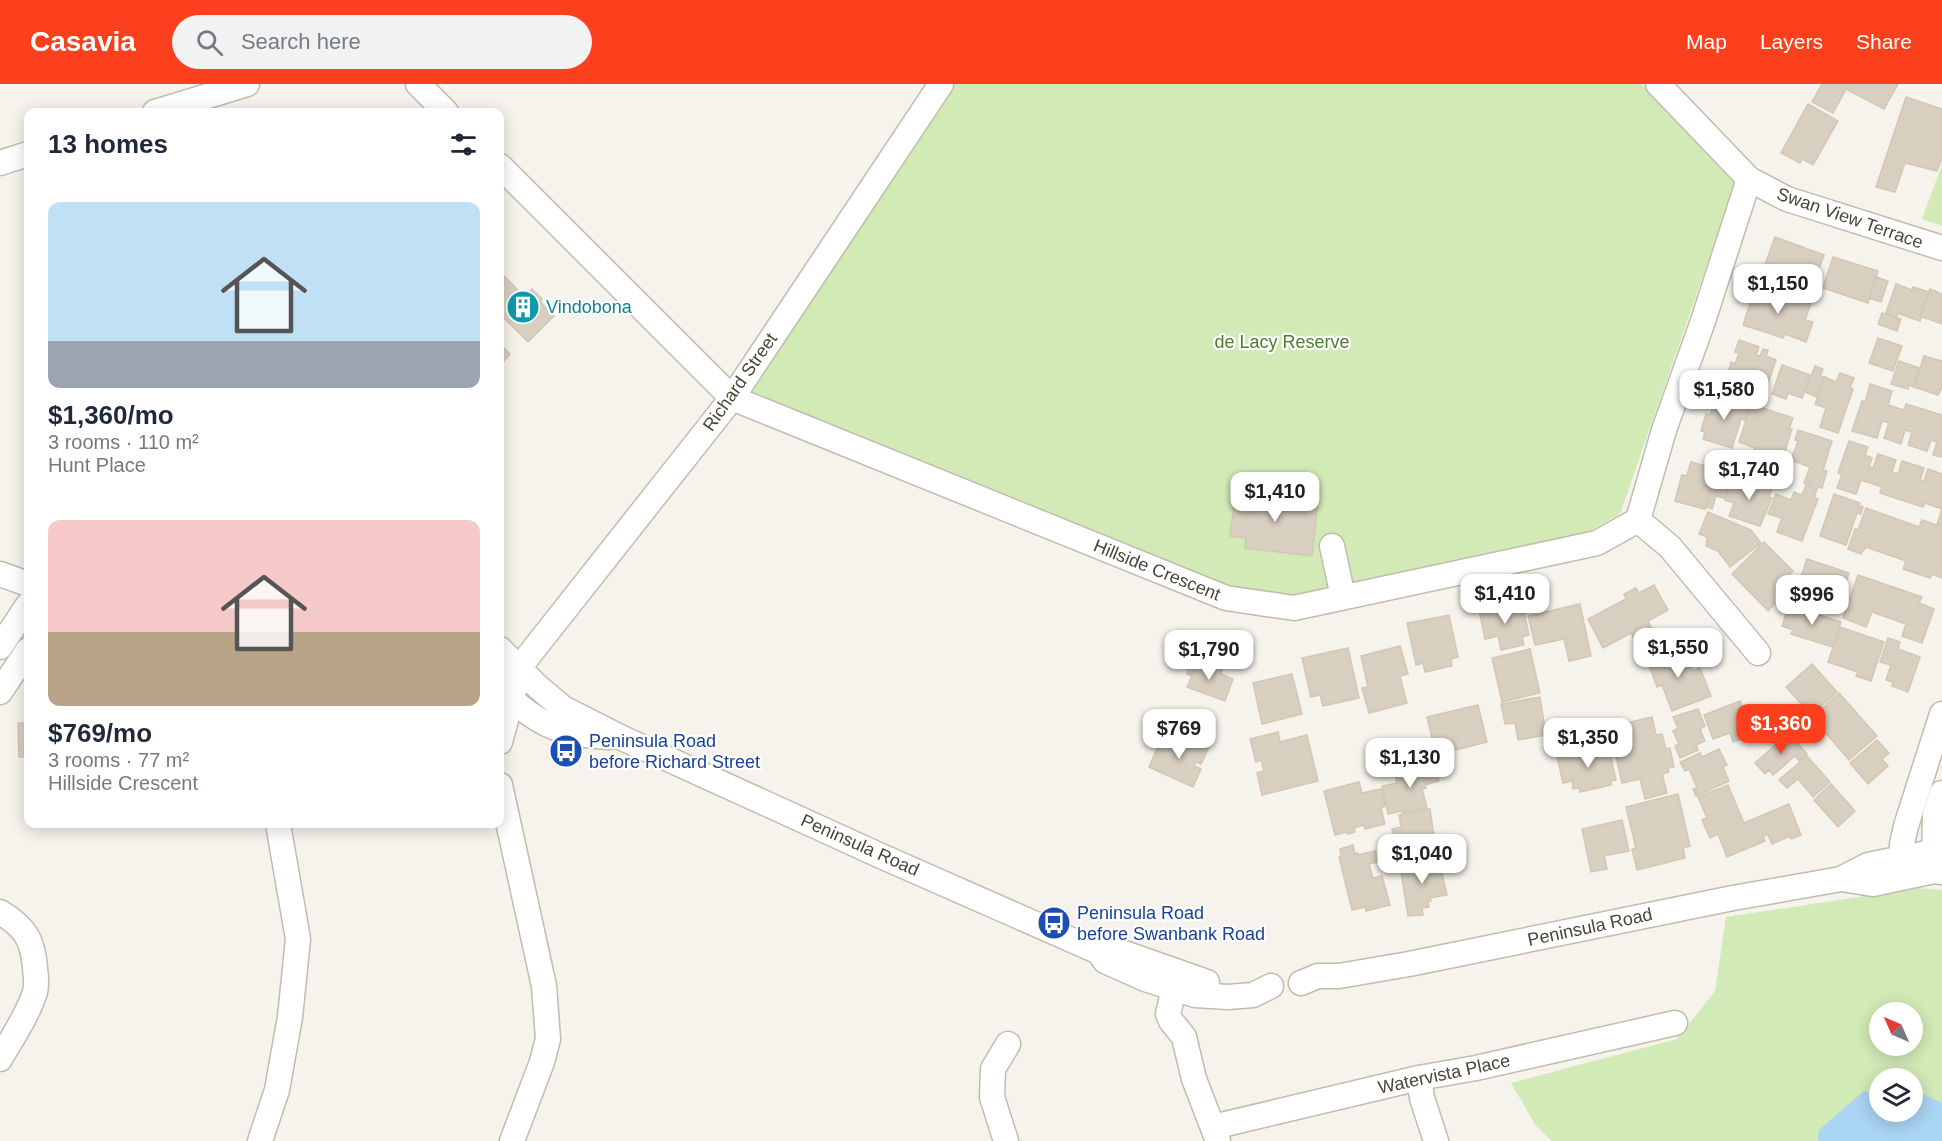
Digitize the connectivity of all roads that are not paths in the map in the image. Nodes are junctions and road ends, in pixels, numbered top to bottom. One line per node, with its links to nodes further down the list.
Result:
1 (247, 84): 5 (street)
2 (418, 84): 7 (street)
3 (941, 84): 13 (street, Richard Street)
4 (1658, 84): 11 (street, Swan View Terrace)
5 (191, 92): 6 (street)
6 (162, 108)
7 (442, 108)
8 (24, 155): 9 (street)
9 (0, 163)
10 (504, 170): 13 (street, Hillside Crescent)
11 (1749, 179): 12 (street, Swan View Terrace); 14 (street)
12 (1942, 248)
13 (732, 398): 18 (street, Hillside Crescent); 24 (street, Richard Street)
14 (1638, 520): 18 (street, Hillside Crescent); 22 (street)
15 (1332, 546): 18 (street)
16 (0, 574): 17 (street)
17 (24, 583)
18 (1343, 597)
19 (24, 611): 20 (street)
20 (0, 646)
21 (504, 653): 24 (street, Peninsula Road)
22 (1758, 653)
23 (24, 661): 26 (street)
24 (519, 667): 25 (street, Richard Street); 28 (street, Peninsula Road)
25 (504, 691): 28 (street, Peninsula Road)
26 (0, 692)
27 (1941, 718): 33 (street)
28 (622, 738): 35 (street, Peninsula Road)
29 (1942, 793): 32 (street)
30 (504, 802): 42 (street)
31 (279, 828): 41 (street)
32 (1938, 861): 33 (street, Peninsula Road)
33 (1904, 867): 35 (street, Peninsula Road)
34 (0, 912): 38 (street)
35 (1185, 984): 40 (street)
36 (1675, 1023): 39 (street, Watervista Place)
37 (1008, 1044): 43 (street)
38 (0, 1059)
39 (1419, 1078): 40 (street, Watervista Place); 44 (street)
40 (1216, 1134)
41 (260, 1141)
42 (512, 1141)
43 (1006, 1141)
44 (1436, 1141)

